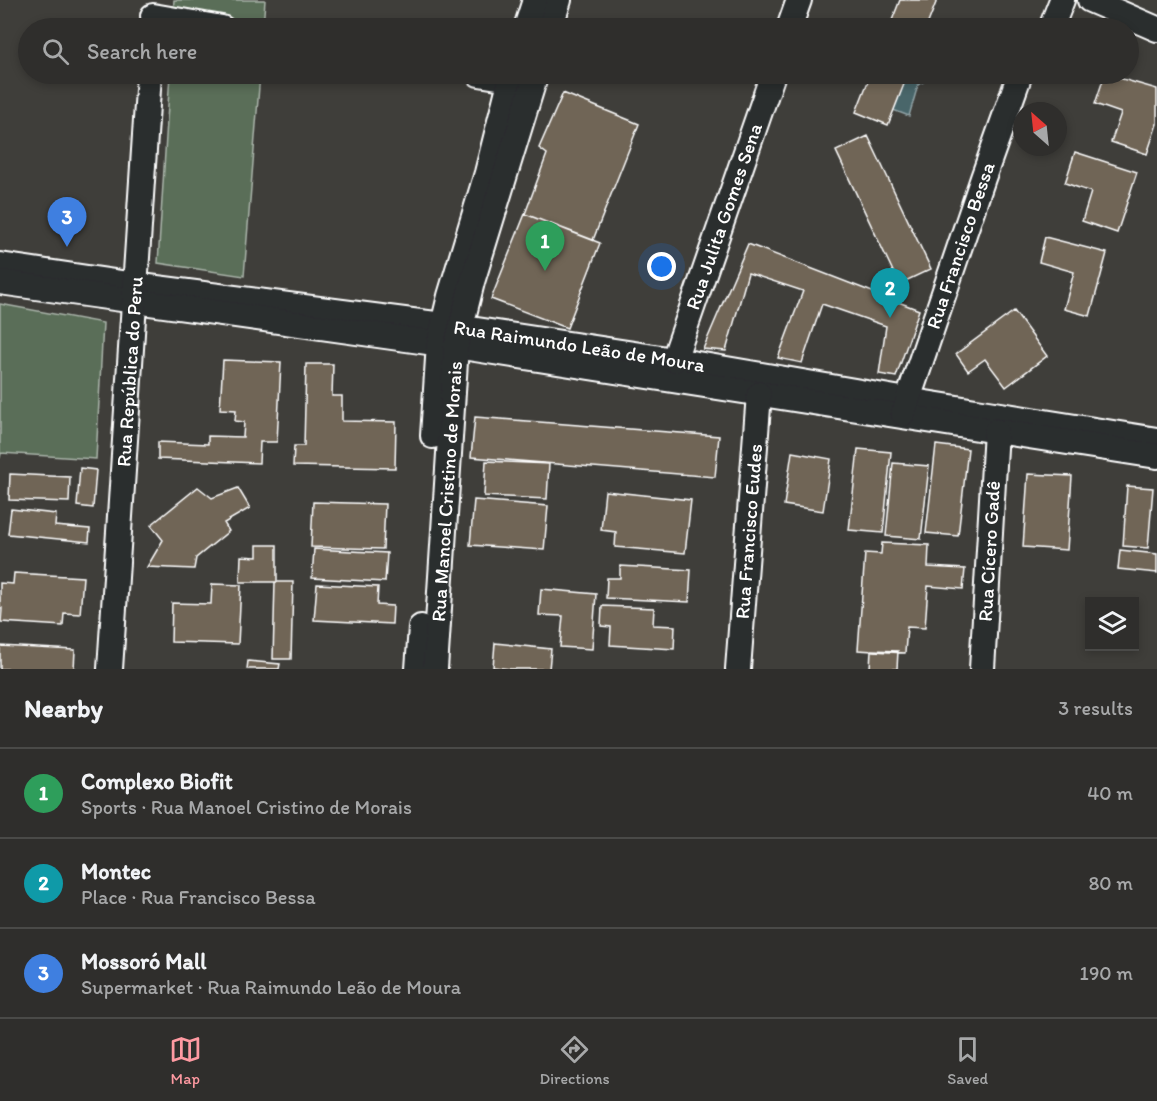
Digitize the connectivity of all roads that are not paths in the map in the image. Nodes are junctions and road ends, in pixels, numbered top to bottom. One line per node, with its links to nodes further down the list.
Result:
1 (535, 0): 11 (street)
2 (559, 0): 12 (street)
3 (799, 0): 13 (street)
4 (1047, 0): 14 (street)
5 (1062, 0): 15 (street)
6 (1090, 0): 16 (street)
7 (1128, 0): 8 (street)
8 (1157, 11)
9 (154, 15): 10 (street)
10 (170, 18)
11 (529, 18)
12 (553, 18)
13 (793, 18)
14 (1041, 18)
15 (1055, 18)
16 (1132, 18)
17 (1139, 21): 18 (street)
18 (1157, 29)
19 (149, 84): 28 (street, Rua República do Peru)
20 (522, 84): 29 (street, Rua Manoel Cristino de Morais)
21 (770, 84): 30 (street, Rua Julita Gomes Sena)
22 (1016, 84): 32 (street, Rua Francisco Bessa)
23 (1032, 84): 24 (street, Rua Francisco Bessa)
24 (1025, 102)
25 (1013, 137): 32 (street, Rua Francisco Bessa)
26 (0, 265): 28 (street, Rua Raimundo Leão de Moura)
27 (0, 282): 28 (street, Rua Raimundo Leão de Moura)
28 (134, 293): 29 (street, Rua Raimundo Leão de Moura); 36 (street, Rua República do Peru)
29 (450, 335): 30 (street, Rua Raimundo Leão de Moura); 31 (street, Rua Raimundo Leão de Moura); 37 (street, Rua Manoel Cristino de Morais); 38 (street, Rua Manoel Cristino de Morais)
30 (674, 360): 32 (street, Rua Raimundo Leão de Moura)
31 (759, 394): 32 (street, Rua Raimundo Leão de Moura); 39 (street, Rua Francisco Eudes)
32 (913, 409): 33 (street, Rua Raimundo Leão de Moura); 34 (street, Rua Raimundo Leão de Moura)
33 (996, 431): 35 (street, Rua Raimundo Leão de Moura); 40 (street, Rua Cícero Gadê)
34 (1157, 440)
35 (1157, 456)
36 (110, 669)
37 (418, 669)
38 (435, 669)
39 (738, 669)
40 (982, 669)

